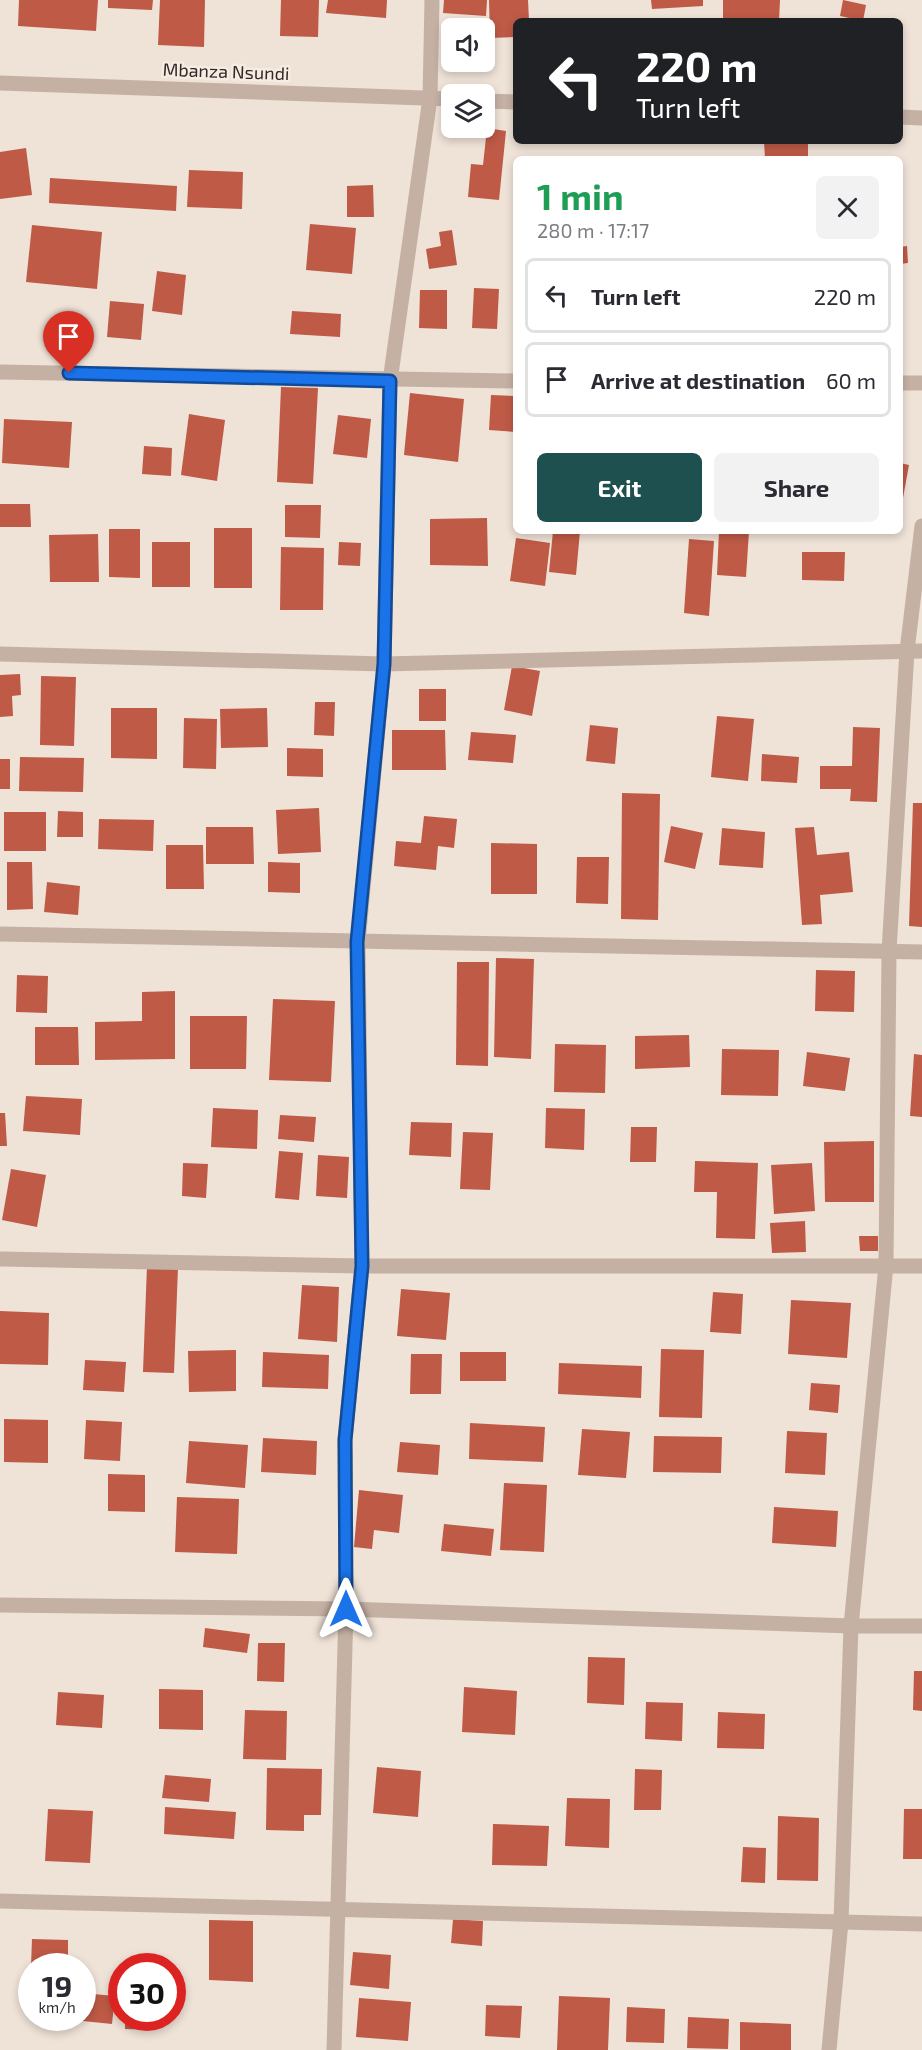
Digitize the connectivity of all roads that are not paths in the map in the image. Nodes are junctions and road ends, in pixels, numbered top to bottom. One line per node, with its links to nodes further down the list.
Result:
1 (432, 0): 3 (street)
2 (0, 83): 3 (street, Mbanza Nsundi)
3 (430, 98): 4 (street, Mbanza Nsundi); 10 (street)
4 (441, 98)
5 (495, 101): 6 (street)
6 (513, 102)
7 (903, 117): 8 (street)
8 (922, 117)
9 (0, 372): 10 (street)
10 (390, 381): 11 (street); 17 (street)
11 (513, 381)
12 (903, 382): 13 (street)
13 (922, 383)
14 (922, 526): 15 (street)
15 (914, 651): 17 (street); 20 (street)
16 (0, 654): 17 (street)
17 (384, 664): 19 (street)
18 (0, 934): 19 (street)
19 (357, 942): 20 (street); 23 (street)
20 (890, 951): 21 (street); 24 (street)
21 (922, 952)
22 (0, 1259): 23 (street)
23 (362, 1266): 24 (street); 27 (street)
24 (886, 1266): 25 (street); 28 (street)
25 (922, 1266)
26 (0, 1605): 27 (street)
27 (346, 1609): 28 (street); 31 (street)
28 (850, 1626): 29 (street); 32 (street)
29 (922, 1626)
30 (0, 1901): 31 (street)
31 (340, 1909): 32 (street); 34 (street)
32 (841, 1922): 33 (street); 35 (street)
33 (922, 1924)
34 (334, 2050)
35 (829, 2050)

